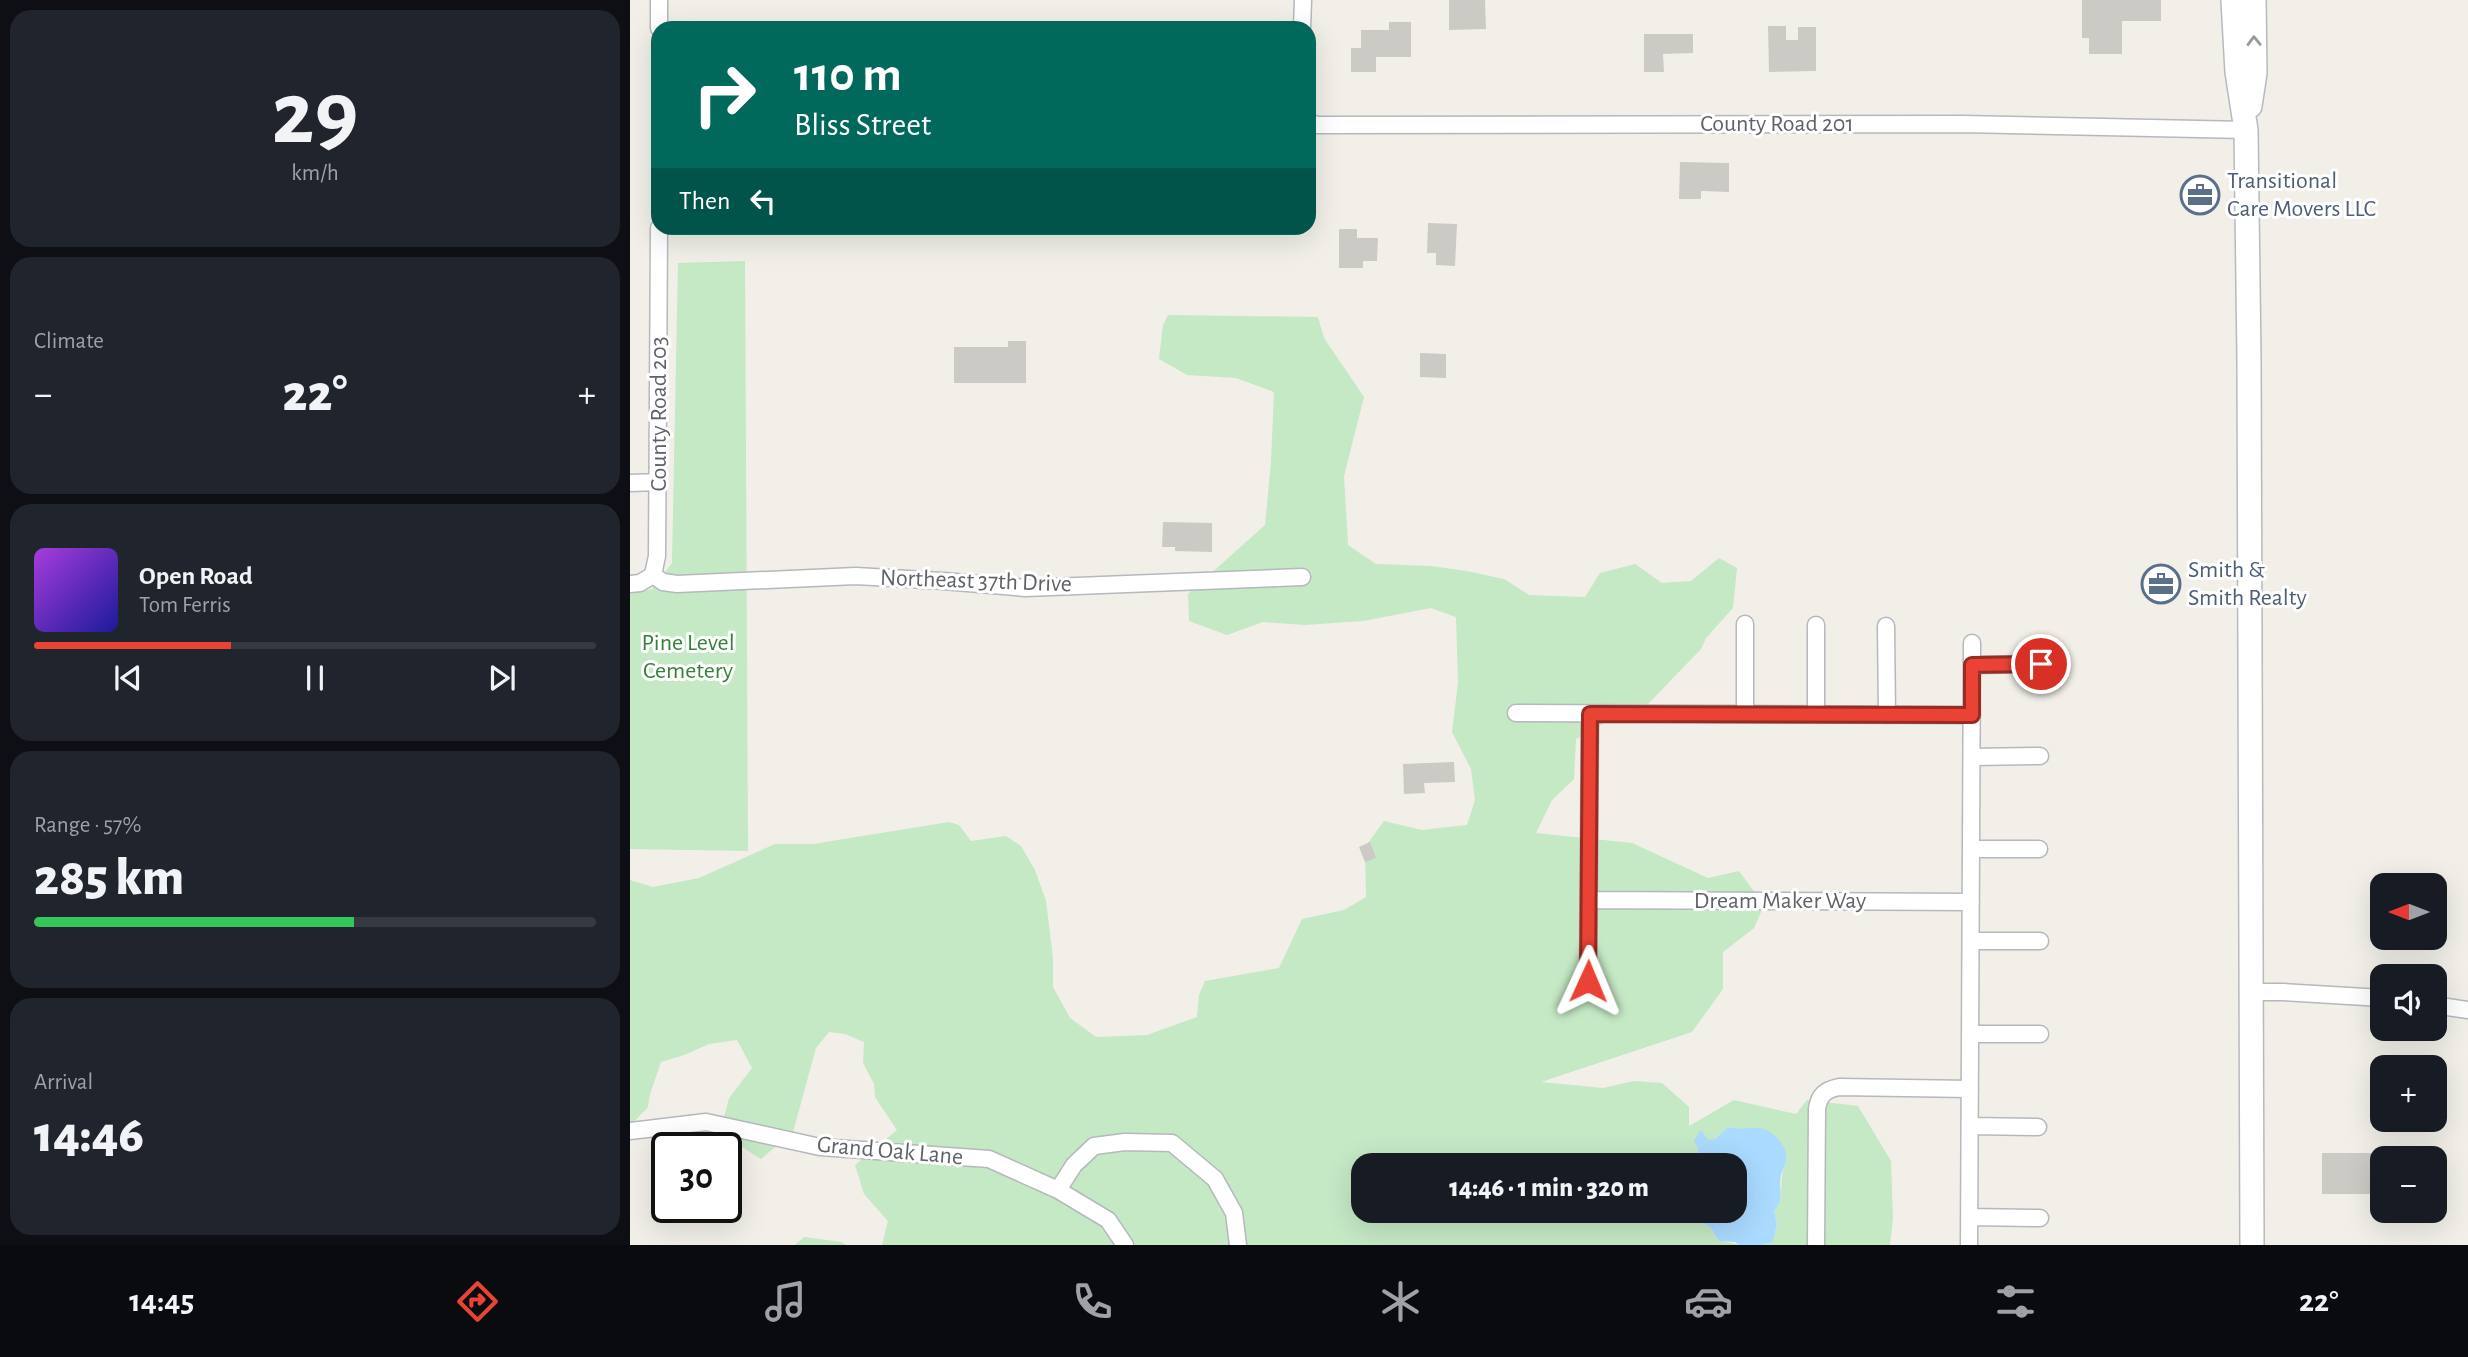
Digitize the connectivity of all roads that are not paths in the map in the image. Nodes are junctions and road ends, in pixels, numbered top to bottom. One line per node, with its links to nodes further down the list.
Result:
1 (659, 0): 5 (street)
2 (1303, 0): 6 (street)
3 (2233, 0): 8 (street)
4 (2254, 0): 8 (street, one-way to 4)
5 (659, 21)
6 (1302, 21)
7 (1316, 125): 8 (street, County Road 201)
8 (2246, 130): 36 (street)
9 (659, 235): 10 (street, County Road 203)
10 (659, 482): 11 (street); 12 (street, County Road 203)
11 (630, 483)
12 (653, 575): 13 (street, Northeast 37th Drive); 14 (street)
13 (1302, 577)
14 (630, 584)
15 (1745, 624): 23 (street)
16 (1816, 625): 24 (street)
17 (1886, 626): 25 (street)
18 (1972, 643): 20 (street)
19 (2041, 664): 20 (street)
20 (1972, 665): 26 (street)
21 (1516, 713): 22 (street)
22 (1590, 714): 23 (street); 31 (street)
23 (1745, 714): 24 (street)
24 (1816, 714): 25 (street)
25 (1887, 715): 26 (street)
26 (1972, 715): 28 (street)
27 (2040, 756): 28 (street)
28 (1972, 757): 29 (street)
29 (1971, 849): 30 (street); 32 (street)
30 (2039, 849)
31 (1590, 900): 32 (street, Dream Maker Way); 35 (street)
32 (1971, 902): 34 (street)
33 (2040, 941): 34 (street)
34 (1971, 942): 40 (street)
35 (1588, 981)
36 (2251, 992): 37 (street); 53 (street)
37 (2370, 997)
38 (2447, 1007): 39 (street)
39 (2468, 1010)
40 (1970, 1034): 41 (street); 42 (street)
41 (2040, 1034)
42 (1970, 1089): 43 (street); 51 (street)
43 (1970, 1126): 44 (street); 47 (street)
44 (2038, 1126)
45 (630, 1130): 46 (street, Grand Oak Lane)
46 (1058, 1190): 49 (street, Grand Oak Lane); 50 (street)
47 (1969, 1217): 48 (street); 52 (street)
48 (2040, 1218)
49 (1125, 1245)
50 (1238, 1245)
51 (1816, 1245)
52 (1969, 1245)
53 (2252, 1245)

